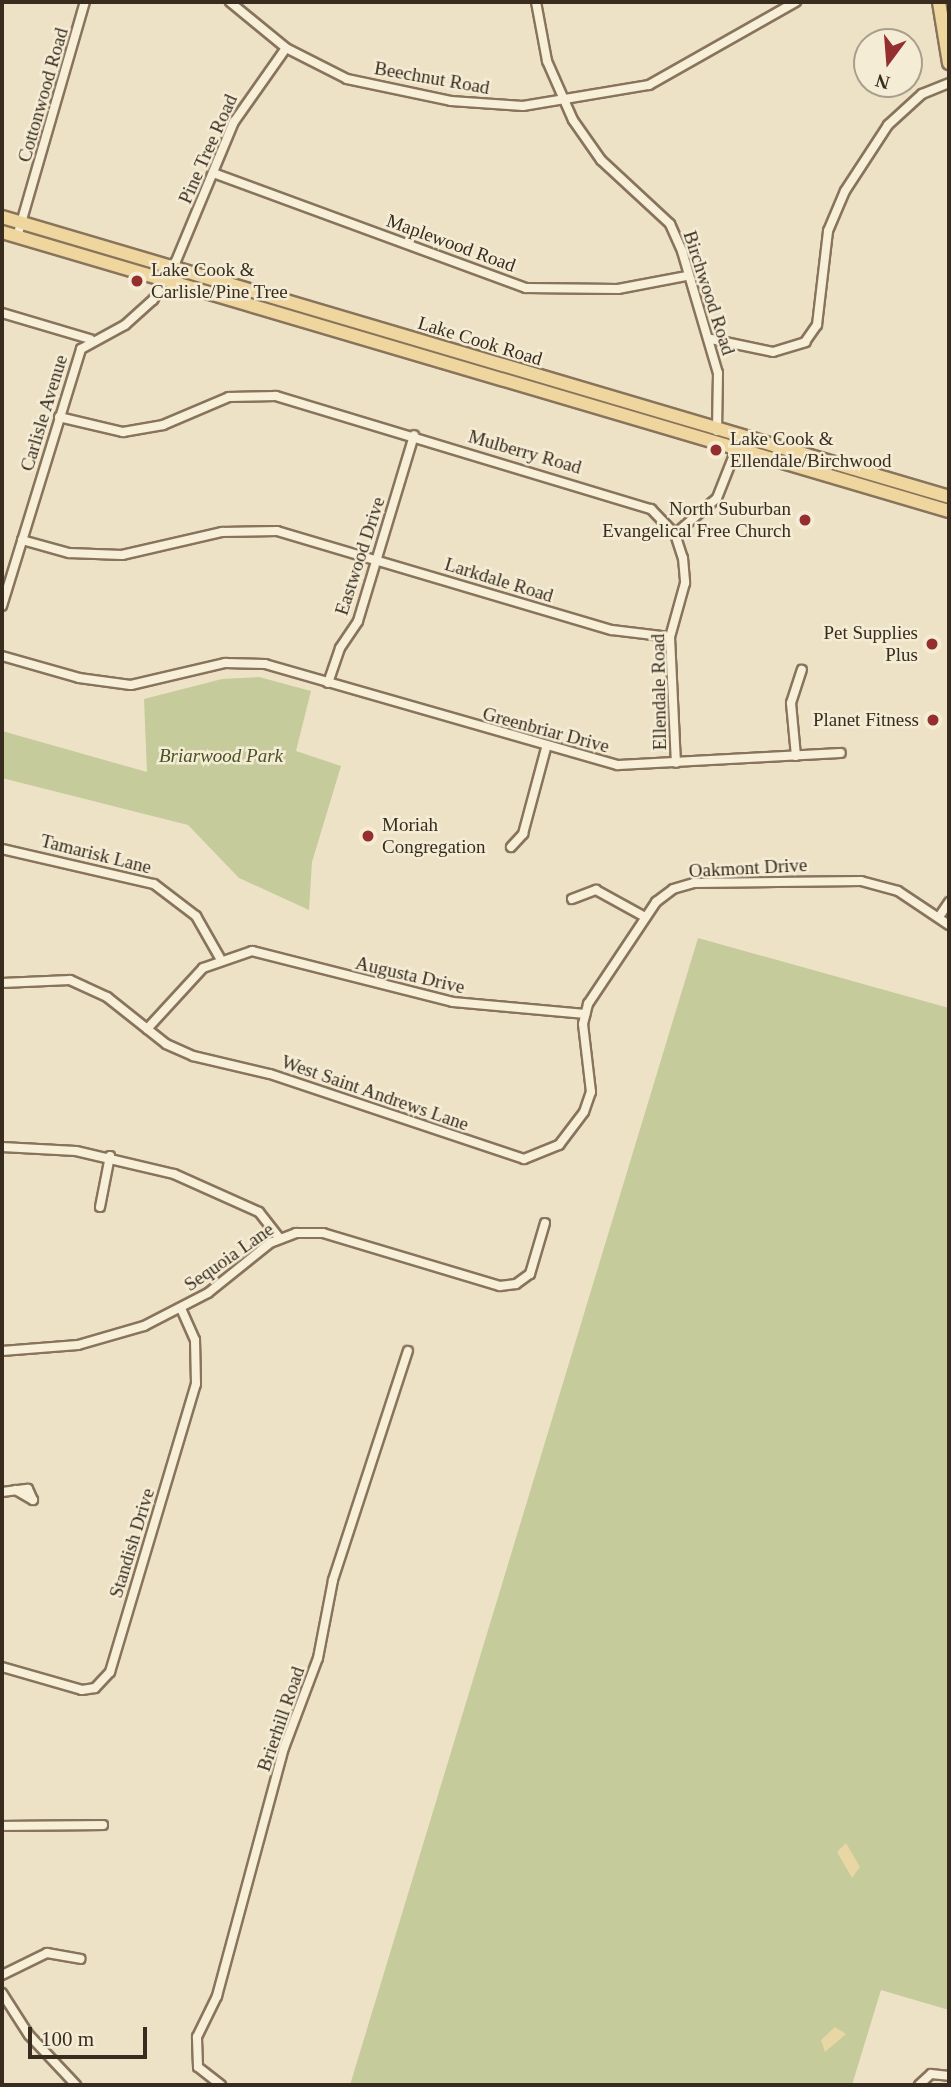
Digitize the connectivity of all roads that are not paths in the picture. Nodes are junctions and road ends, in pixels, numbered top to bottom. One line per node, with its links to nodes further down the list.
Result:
1 (85, 2): 12 (street, Cottonwood Road)
2 (230, 2): 6 (street, Beechnut Road)
3 (536, 2): 9 (street, Birchwood Road)
4 (796, 2): 9 (street, Beechnut Road)
5 (939, 2): 7 (main road)
6 (286, 48): 9 (street, Beechnut Road); 10 (street, Pine Tree Road)
7 (949, 63)
8 (949, 83): 19 (street)
9 (565, 103): 16 (street, Birchwood Road)
10 (213, 173): 15 (street, Pine Tree Road); 16 (street, Maplewood Road)
11 (2, 217): 12 (main road, Lake Cook Road)
12 (22, 224): 14 (street, Cottonwood Road); 15 (main road, Lake Cook Road)
13 (2, 232): 14 (main road, Lake Cook Road)
14 (17, 237): 17 (main road, Lake Cook Road)
15 (170, 269): 17 (street, Carlisle Avenue); 22 (main road, Lake Cook Road)
16 (685, 276): 19 (street, Birchwood Road)
17 (163, 281): 20 (street, Carlisle Avenue); 24 (main road, Lake Cook Road)
18 (2, 313): 20 (street)
19 (711, 338): 22 (street, Birchwood Road)
20 (90, 340): 21 (street, Carlisle Avenue)
21 (59, 417): 23 (street, Mulberry Road); 28 (street, Carlisle Avenue)
22 (717, 431): 24 (main road, Lake Cook Road)
23 (414, 435): 27 (street, Mulberry Road); 29 (street, Eastwood Drive)
24 (738, 444): 25 (main road, Lake Cook Road); 26 (main road, Lake Cook Road); 27 (street)
25 (949, 497)
26 (949, 511)
27 (675, 534): 31 (street, Ellendale Road)
28 (22, 540): 29 (street, Larkdale Road); 30 (street, Carlisle Avenue)
29 (377, 560): 31 (street, Larkdale Road); 34 (street, Eastwood Drive)
30 (2, 606)
31 (670, 637): 38 (street, Ellendale Road)
32 (2, 656): 34 (street, Greenbriar Drive)
33 (802, 670): 37 (street)
34 (328, 683): 35 (street, Greenbriar Drive)
35 (547, 748): 38 (street, Greenbriar Drive); 39 (street)
36 (841, 753): 37 (street, Greenbriar Drive)
37 (796, 756): 38 (street, Greenbriar Drive)
38 (677, 763)
39 (512, 847)
40 (2, 849): 46 (street, Tamarisk Lane)
41 (572, 899): 43 (street)
42 (949, 902): 44 (street)
43 (645, 917): 44 (street, Oakmont Drive); 48 (street, Oakmont Drive)
44 (939, 917): 45 (street, Oakmont Drive)
45 (949, 925)
46 (220, 958): 48 (street, Augusta Drive); 49 (street)
47 (2, 983): 49 (street, West Saint Andrews Lane)
48 (585, 1014): 49 (street, West Saint Andrews Lane)
49 (147, 1029)
50 (2, 1147): 51 (street)
51 (110, 1156): 52 (street); 54 (street)
52 (100, 1207)
53 (545, 1223): 54 (street, Sequoia Lane)
54 (280, 1239): 55 (street, Sequoia Lane)
55 (181, 1309): 56 (street, Sequoia Lane); 60 (street, Standish Drive)
56 (2, 1351)
57 (408, 1351): 68 (street, Brierhill Road)
58 (16, 1490): 59 (street)
59 (2, 1492)
60 (2, 1667)
61 (103, 1825): 62 (street)
62 (2, 1826)
63 (80, 1959): 64 (street)
64 (2, 1975)
65 (2, 1993): 67 (street)
66 (949, 2076): 69 (street)
67 (76, 2085)
68 (221, 2085)
69 (919, 2085)

